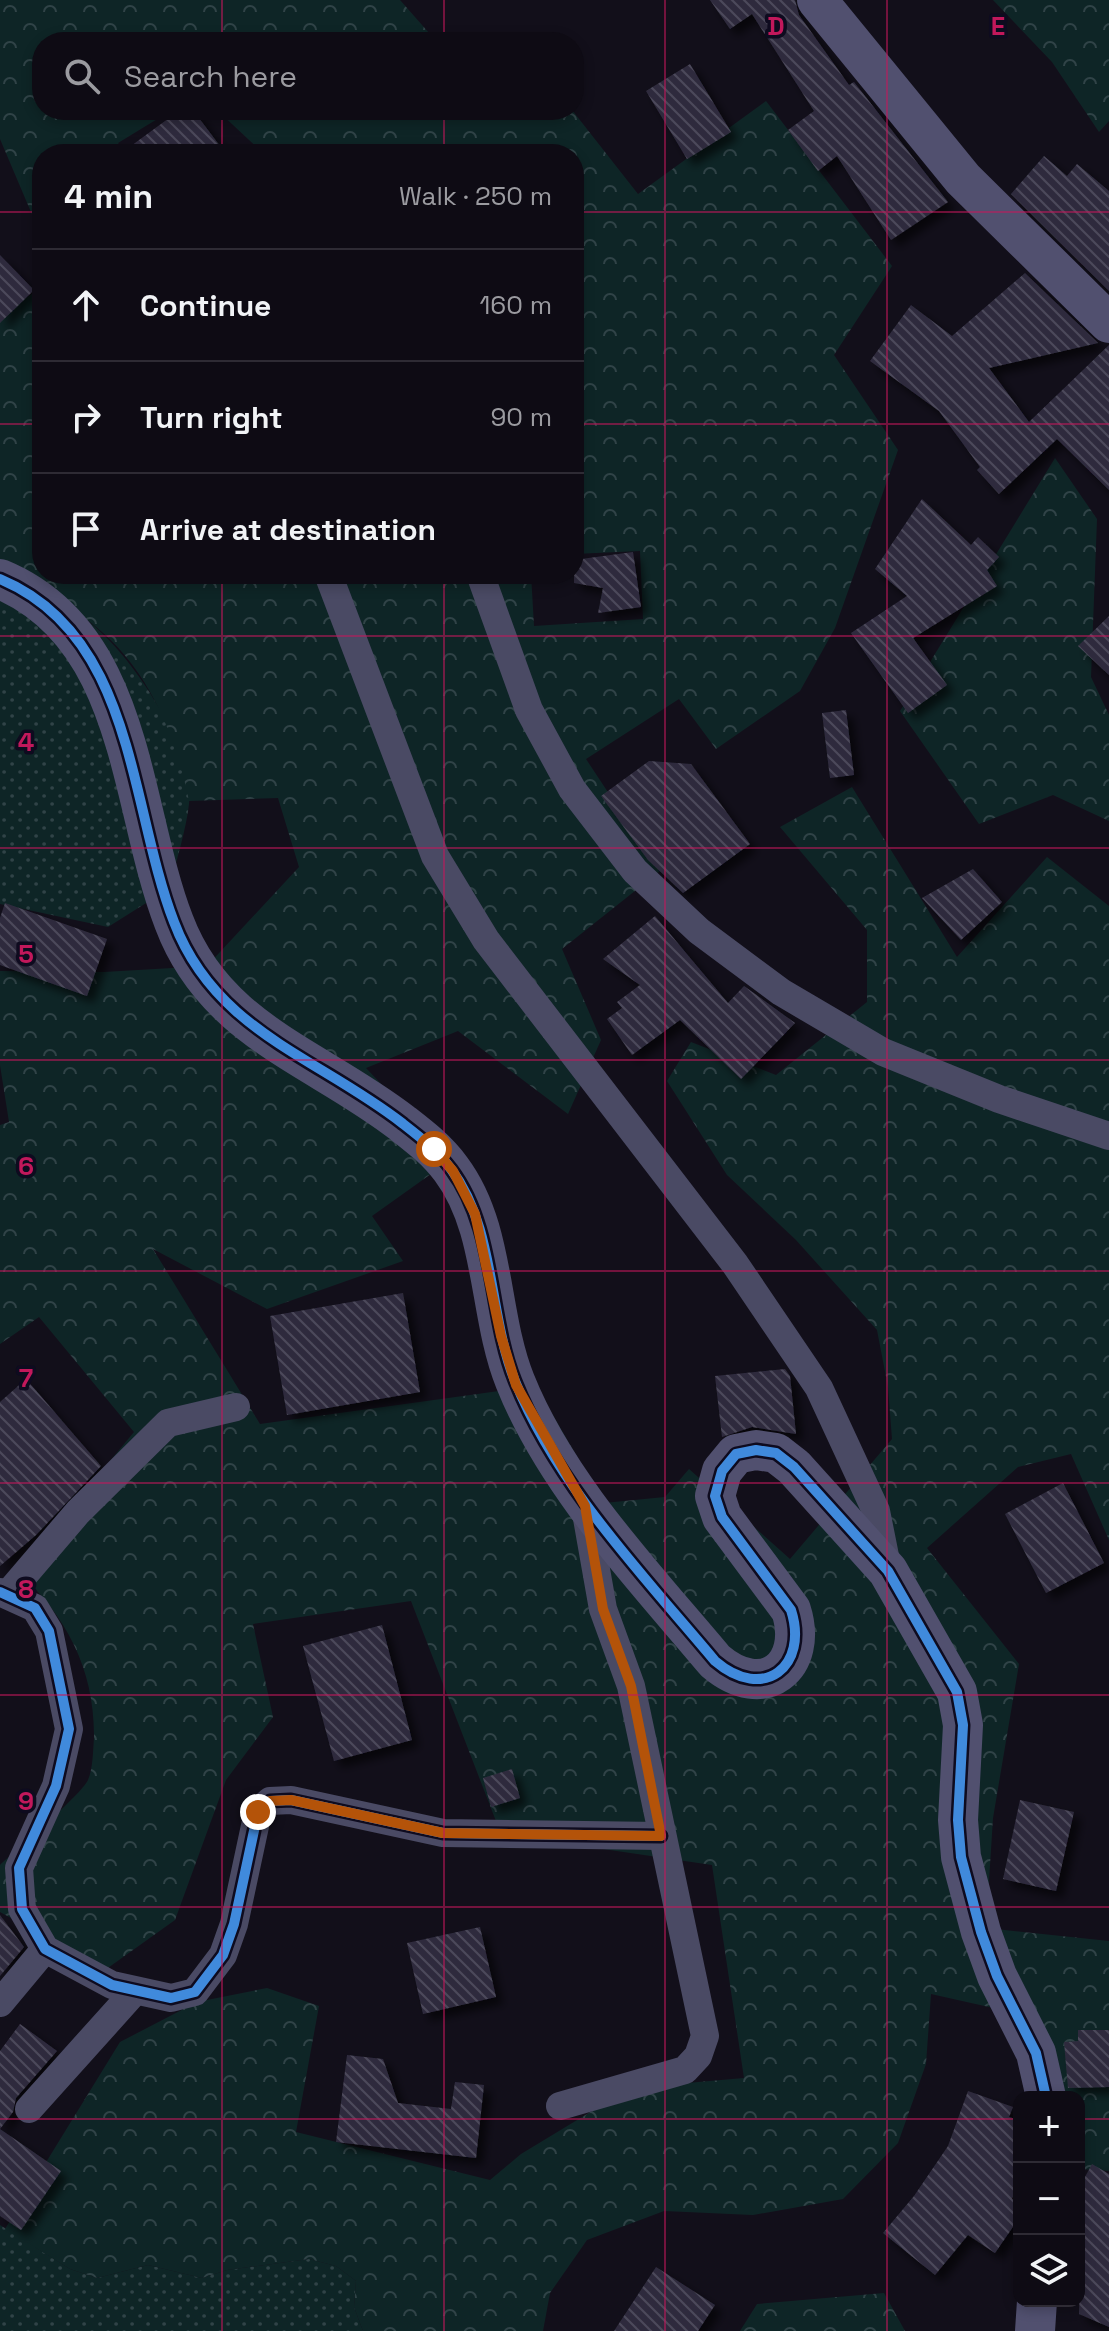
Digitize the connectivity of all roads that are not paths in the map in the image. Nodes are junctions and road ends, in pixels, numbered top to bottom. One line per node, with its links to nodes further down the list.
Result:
1 (817, 0): 2 (street)
2 (1109, 323)
3 (0, 579): 8 (street)
4 (332, 584): 9 (street)
5 (484, 584): 6 (street)
6 (1109, 1136)
7 (236, 1407): 10 (street)
8 (585, 1506): 9 (street); 11 (street)
9 (888, 1571): 15 (street)
10 (4, 1593): 12 (street)
11 (661, 1836): 13 (street); 16 (street)
12 (45, 1949): 13 (street); 14 (street)
13 (135, 1991): 17 (street)
14 (0, 2003)
15 (1045, 2091)
16 (560, 2106)
17 (29, 2109)
18 (1037, 2307): 19 (street)
19 (1035, 2331)

